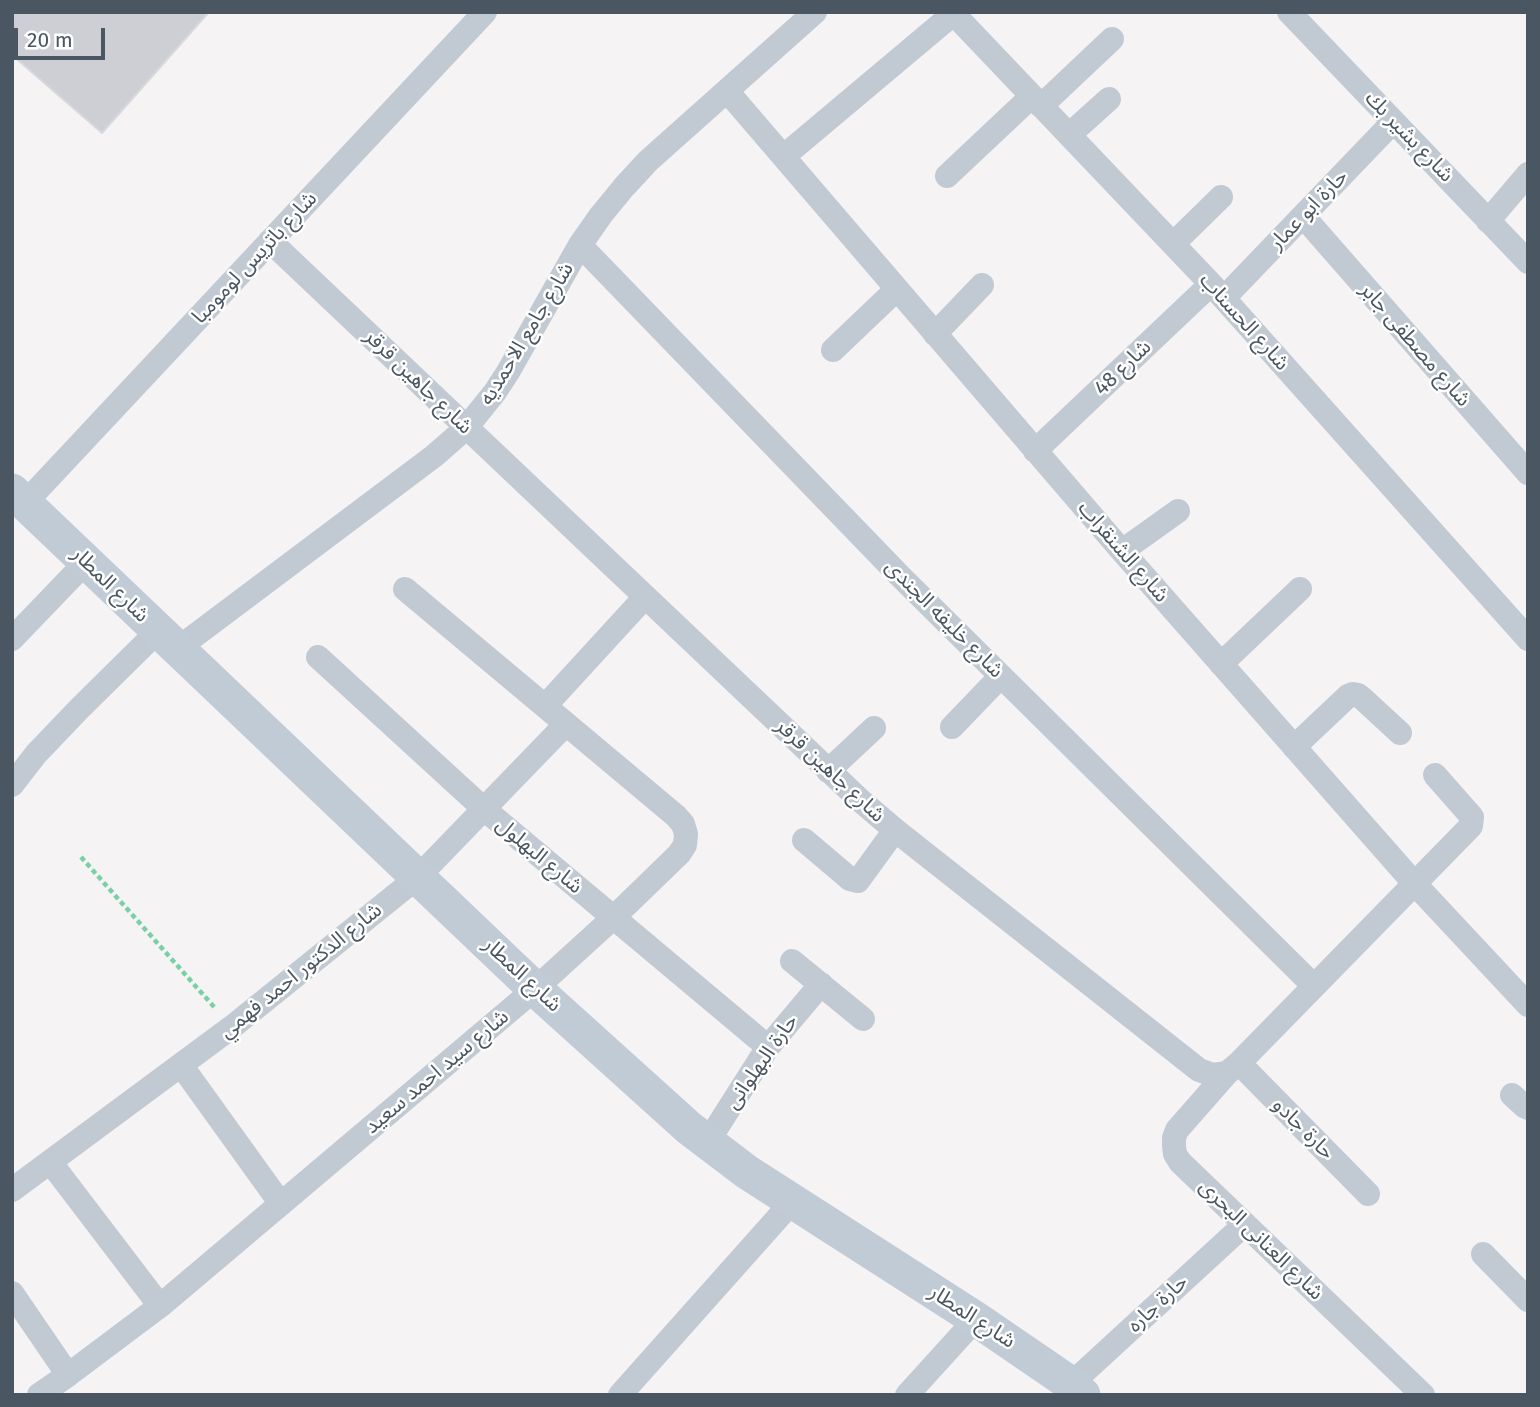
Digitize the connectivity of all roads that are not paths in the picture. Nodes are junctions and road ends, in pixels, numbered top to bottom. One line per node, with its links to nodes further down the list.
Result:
1 (485, 12): 17 (street, شارع باتريس لومومبا)
2 (815, 12): 6 (street, شارع جامع الاحمديه)
3 (1289, 12): 9 (street, شارع بشير بك)
4 (952, 13): 8 (street, شارع الحسناب); 11 (street)
5 (1112, 38): 8 (street)
6 (727, 91): 11 (street, شارع الشنقراب); 19 (street, شارع جامع الاحمديه)
7 (1108, 99): 10 (street)
8 (1036, 101): 10 (street, شارع الحسناب); 13 (street)
9 (1393, 122): 15 (street, حارة ابو عمار); 16 (street, شارع بشير بك)
10 (1069, 135): 18 (street, شارع الحسناب)
11 (784, 156): 22 (street, شارع الشنقراب)
12 (1528, 174): 16 (street)
13 (947, 176)
14 (1221, 197): 18 (street)
15 (1303, 216): 23 (street, حارة ابو عمار); 28 (street, شارع مصطفى جابر)
16 (1488, 221): 20 (street, شارع بشير بك)
17 (270, 242): 26 (street, شارع جاهين قرقر); 29 (street, شارع باتريس لومومبا)
18 (1173, 244): 23 (street, شارع الحسناب)
19 (580, 245): 26 (street, شارع جامع الاحمديه); 41 (street, شارع خليفه الجندى)
20 (1528, 262)
21 (982, 285): 24 (street)
22 (897, 289): 24 (street, شارع الشنقراب); 25 (street)
23 (1217, 291): 27 (street, شارع 48); 37 (street, شارع الحسناب)
24 (935, 334): 27 (street, شارع الشنقراب)
25 (833, 350)
26 (466, 428): 35 (street, شارع جاهين قرقر); 38 (street, شارع جامع الاحمديه)
27 (1035, 451): 31 (street, شارع الشنقراب)
28 (1528, 473)
29 (18, 497): 32 (street, شارع المطار)
30 (1178, 511): 31 (street)
31 (1122, 551): 40 (street, شارع الشنقراب)
32 (86, 562): 36 (street); 38 (street, شارع المطار)
33 (405, 589): 42 (street, شارع سيد احمد سعيد)
34 (1300, 589): 40 (street)
35 (645, 597): 42 (street); 48 (street, شارع جاهين قرقر)
36 (12, 639)
37 (1528, 639)
38 (168, 640): 50 (street, شارع جامع الاحمديه); 54 (street, شارع المطار)
39 (318, 657): 51 (street, شارع البهلول)
40 (1221, 664): 47 (street, شارع الشنقراب)
41 (1001, 676): 44 (street); 59 (street, شارع خليفه الجندى)
42 (545, 706): 43 (street, شارع سيد احمد سعيد)
43 (566, 724): 51 (street, شارع الدكتور احمد فهمي); 56 (street, شارع سيد احمد سعيد)
44 (951, 727)
45 (874, 728): 48 (street)
46 (1400, 733): 47 (street)
47 (1294, 747): 55 (street, شارع الشنقراب)
48 (828, 771): 52 (street, شارع جاهين قرقر)
49 (1435, 775): 55 (street)
50 (12, 785)
51 (484, 809): 54 (street, شارع الدكتور احمد فهمي); 56 (street, شارع البهلول)
52 (895, 830): 53 (street); 65 (street, شارع جاهين قرقر)
53 (804, 840)
54 (418, 877): 60 (street, شارع المطار); 64 (street, شارع الدكتور احمد فهمي)
55 (1414, 883): 59 (street); 61 (street, شارع الشنقراب)
56 (613, 918): 60 (street, شارع سيد احمد سعيد); 63 (street, شارع البهلول)
57 (792, 961): 58 (street)
58 (821, 985): 62 (street); 63 (street, حارة البهلوانى)
59 (1314, 986): 65 (street)
60 (535, 989): 66 (street, شارع المطار); 71 (street, شارع سيد احمد سعيد)
61 (1526, 1000)
62 (863, 1019)
63 (768, 1047): 66 (street, حارة البهلوانى)
64 (181, 1066): 67 (street, شارع الدكتور احمد فهمي); 71 (street)
65 (1233, 1068): 69 (street, حارة جادو); 72 (street, شارع العنانى البحرى)
66 (707, 1143): 70 (street, شارع المطار)
67 (51, 1163): 68 (street, شارع الدكتور احمد فهمي); 76 (street)
68 (12, 1190)
69 (1368, 1194)
70 (792, 1202): 77 (street, شارع المطار); 82 (street)
71 (281, 1204): 76 (street, شارع سيد احمد سعيد)
72 (1245, 1224): 79 (street, حارة جاره); 80 (street, شارع العنانى البحرى)
73 (1483, 1254): 75 (street)
74 (12, 1293): 78 (street)
75 (1528, 1300)
76 (160, 1306): 78 (street, شارع سيد احمد سعيد)
77 (976, 1319): 79 (street, شارع المطار); 83 (street)
78 (68, 1375): 81 (street, شارع سيد احمد سعيد)
79 (1077, 1390)
80 (1420, 1394)
81 (39, 1395)
82 (620, 1395)
83 (907, 1395)

